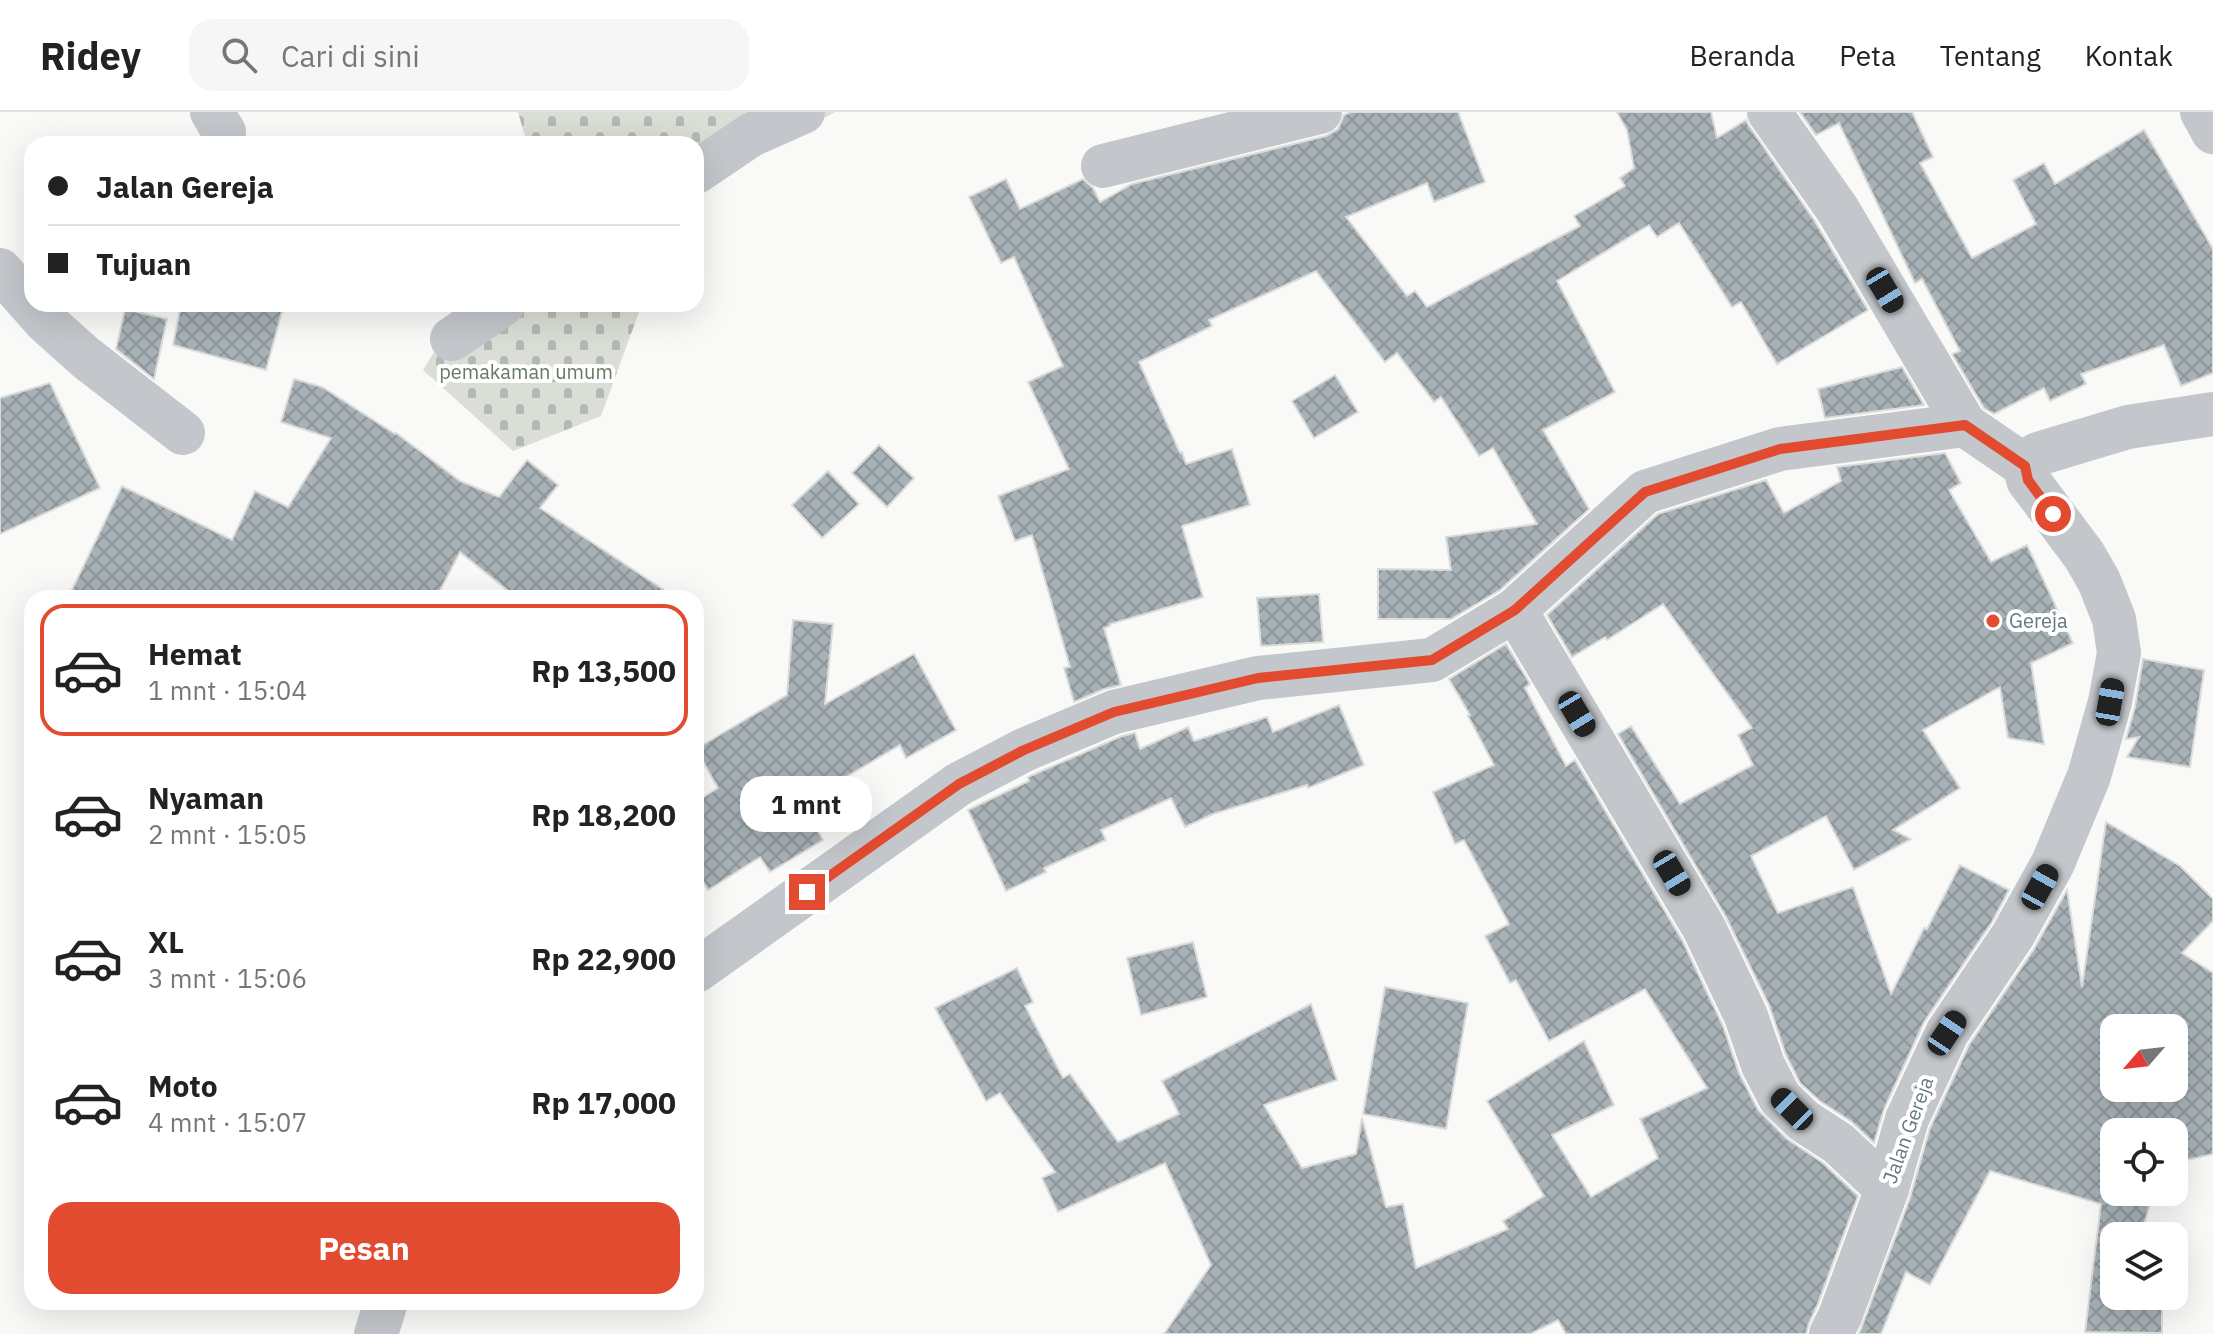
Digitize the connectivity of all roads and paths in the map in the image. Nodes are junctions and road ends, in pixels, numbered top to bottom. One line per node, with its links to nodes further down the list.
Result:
1 (803, 112): 7 (street)
2 (1320, 112): 6 (street)
3 (1769, 112): 14 (street)
4 (2202, 112): 5 (street)
5 (2213, 132)
6 (1103, 166)
7 (704, 167)
8 (0, 270): 9 (street)
9 (24, 297)
10 (37, 312): 15 (street)
11 (491, 312): 12 (street)
12 (452, 339)
13 (2213, 414): 16 (street)
14 (1965, 425): 16 (street); 17 (street)
15 (183, 433)
16 (2025, 466): 19 (street, Jalan Gereja)
17 (1515, 610): 18 (street); 19 (street)
18 (704, 965)
19 (1887, 1189): 22 (street, Jalan Gereja)
20 (384, 1310): 21 (street)
21 (376, 1334)
22 (1831, 1334)

